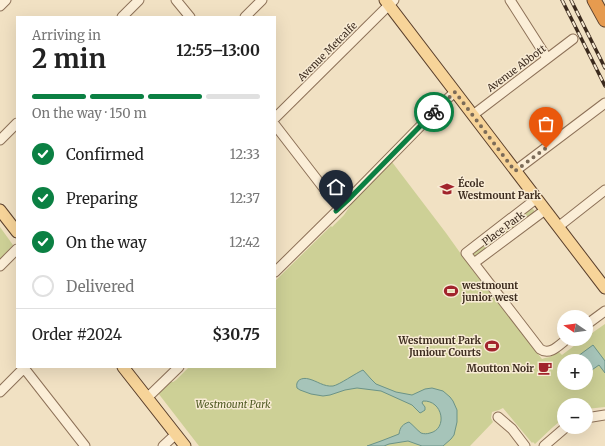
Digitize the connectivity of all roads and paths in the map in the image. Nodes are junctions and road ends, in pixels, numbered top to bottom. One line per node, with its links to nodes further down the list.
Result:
1 (6, 0): 8 (street)
2 (139, 0): 9 (street)
3 (176, 0): 10 (street)
4 (262, 0): 11 (street)
5 (510, 0): 14 (street)
6 (594, 0): 12 (highway)
7 (389, 2): 15 (main road); 18 (street, Avenue Metcalfe)
8 (0, 6)
9 (123, 16)
10 (189, 16)
11 (246, 16)
12 (605, 20)
13 (573, 39): 14 (street, Avenue Abbott)
14 (548, 58): 17 (street, Avenue Abbott)
15 (455, 92): 17 (main road); 25 (street)
16 (605, 103): 22 (street)
17 (472, 115): 22 (main road)
18 (276, 117)
19 (16, 124): 21 (street)
20 (276, 126): 25 (street)
21 (0, 140)
22 (515, 171): 24 (main road)
23 (605, 190): 28 (street)
24 (536, 199): 27 (main road); 31 (street, Place Park)
25 (339, 208): 33 (street)
26 (0, 210): 29 (main road)
27 (545, 210): 28 (main road); 31 (street, Place Park)
28 (558, 227): 34 (main road)
29 (16, 231)
30 (16, 250): 32 (street)
31 (474, 263): 37 (street)
32 (0, 266)
33 (276, 271)
34 (604, 286)
35 (605, 311): 36 (street)
36 (593, 320)
37 (558, 346)
38 (25, 368): 41 (street); 48 (street)
39 (125, 368): 42 (main road)
40 (178, 368): 42 (street)
41 (0, 392)
42 (147, 398): 46 (main road)
43 (605, 415): 45 (street)
44 (498, 417): 51 (street)
45 (593, 417)
46 (176, 434): 49 (street); 50 (main road)
47 (558, 434): 52 (street)
48 (86, 446)
49 (163, 446)
50 (185, 446)
51 (525, 446)
52 (544, 446)

